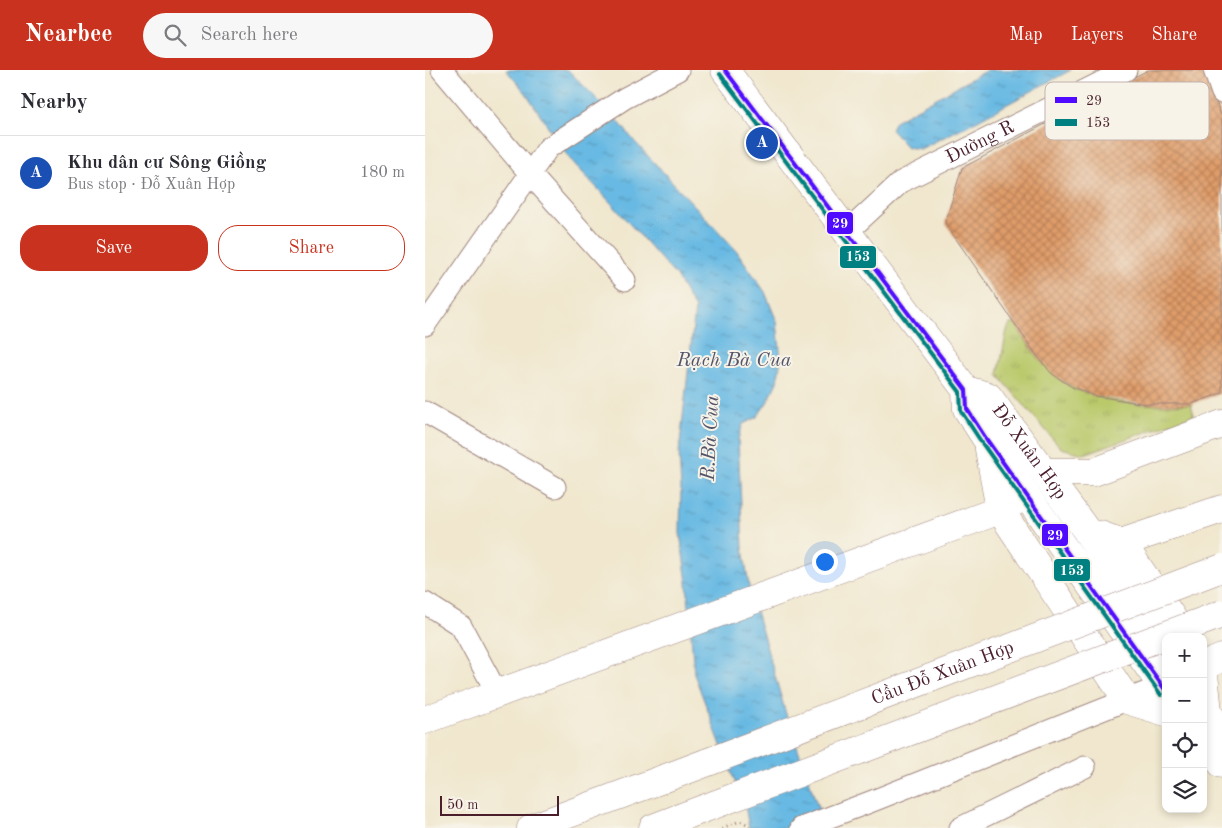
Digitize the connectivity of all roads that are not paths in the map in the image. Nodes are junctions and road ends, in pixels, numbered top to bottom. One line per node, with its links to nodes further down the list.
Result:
1 (442, 70): 9 (street)
2 (678, 70): 9 (street)
3 (725, 70): 10 (main road, Đỗ Xuân Hợp)
4 (1126, 70): 6 (street, Đường R)
5 (1213, 70): 7 (street)
6 (1102, 82)
7 (1222, 93)
8 (1045, 110): 10 (street, Đường R)
9 (530, 174): 11 (street); 12 (street)
10 (847, 232): 13 (main road, Đỗ Xuân Hợp)
11 (625, 280)
12 (425, 326)
13 (965, 390): 16 (main road, Đỗ Xuân Hợp); 17 (main road, Đỗ Xuân Hợp)
14 (425, 412): 19 (street)
15 (1222, 424): 18 (main road)
16 (987, 440): 20 (main road, Đỗ Xuân Hợp); 23 (main road)
17 (1044, 472): 18 (main road); 21 (main road, Đỗ Xuân Hợp)
18 (1094, 472): 21 (main road)
19 (555, 487)
20 (1026, 495): 23 (main road); 33 (main road, Đỗ Xuân Hợp)
21 (1066, 502): 24 (main road, Đỗ Xuân Hợp)
22 (1222, 509): 24 (main road)
23 (1000, 510): 35 (main road); 36 (main road)
24 (1103, 541): 28 (main road); 29 (main road, Đỗ Xuân Hợp)
25 (1222, 568): 43 (main road, Cầu Đỗ Xuân Hợp, bridge)
26 (425, 602): 35 (street)
27 (1222, 614): 44 (main road, bridge)
28 (1182, 633)
29 (1162, 645)
30 (1222, 658): 31 (main road)
31 (1207, 664)
32 (1204, 678): 39 (main road)
33 (1162, 684)
34 (1162, 688): 36 (street)
35 (497, 693): 38 (main road)
36 (1127, 700): 37 (main road); 45 (street)
37 (1162, 711)
38 (425, 720)
39 (1209, 722): 40 (main road)
40 (1222, 764)
41 (1085, 767): 42 (street)
42 (982, 823): 46 (street)
43 (531, 828)
44 (653, 828)
45 (801, 828)
46 (961, 828)

